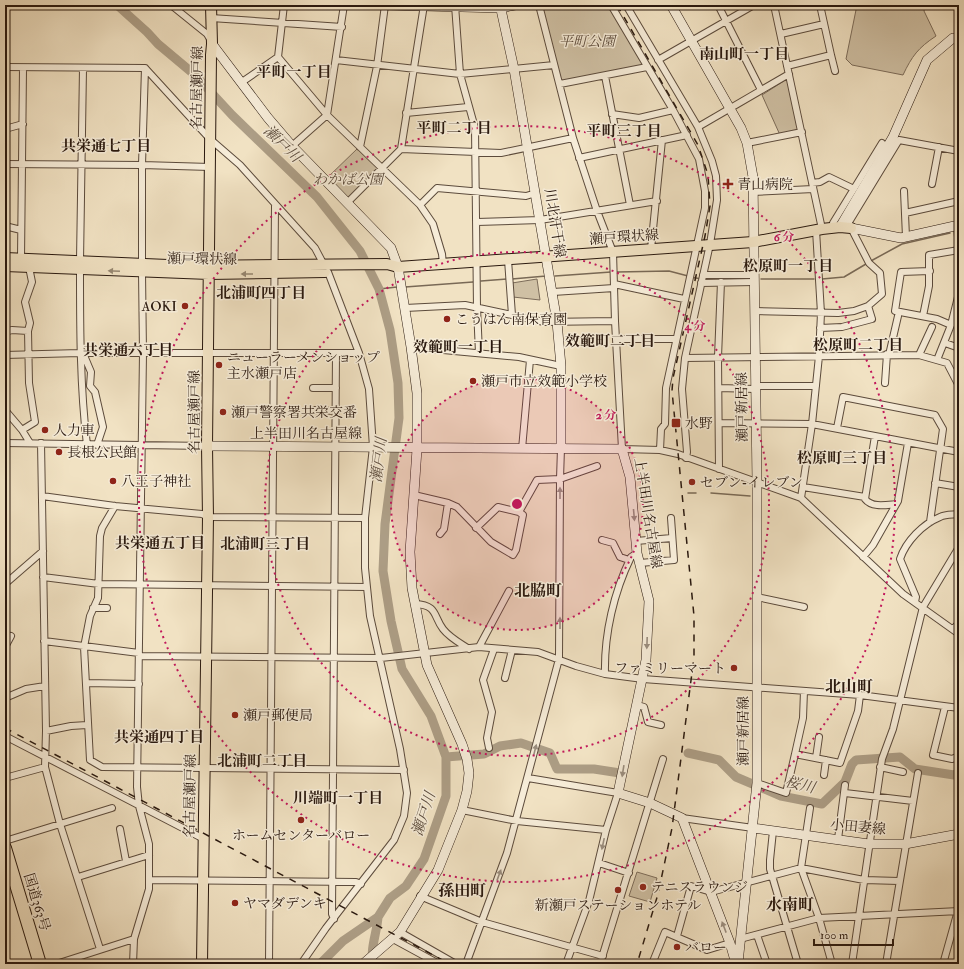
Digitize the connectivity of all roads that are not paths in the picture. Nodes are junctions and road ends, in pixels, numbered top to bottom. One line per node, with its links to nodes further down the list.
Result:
1 (171, 5): 26 (street)
2 (211, 5): 18 (main road, 名古屋瀬戸線)
3 (284, 5): 20 (street)
4 (344, 5): 22 (street)
5 (385, 5): 6 (street); 33 (street)
6 (424, 5): 16 (street); 40 (street)
7 (515, 5): 17 (street)
8 (539, 5): 31 (street)
9 (611, 5): 35 (street)
10 (626, 5): 30 (street)
11 (671, 5): 25 (street, 瀬戸新居線)
12 (718, 5): 19 (street)
13 (754, 5): 19 (street)
14 (774, 5): 23 (street)
15 (820, 5): 21 (street)
16 (455, 6): 17 (street); 42 (street)
17 (500, 7): 39 (street, 川北汗干線)
18 (211, 18): 20 (street); 26 (main road, 名古屋瀬戸線)
19 (727, 20): 25 (street); 47 (street)
20 (282, 22): 22 (street); 28 (street)
21 (824, 24): 23 (street); 27 (street)
22 (342, 27): 29 (street)
23 (780, 34): 34 (street)
24 (953, 38): 98 (street)
25 (692, 40): 30 (street); 49 (street, 瀬戸新居線)
26 (212, 44): 45 (street); 58 (main road, 名古屋瀬戸線)
27 (831, 55): 34 (street); 41 (street)
28 (278, 57): 45 (street); 53 (street)
29 (336, 60): 33 (street); 53 (street)
30 (658, 60): 55 (street)
31 (554, 65): 39 (street); 46 (street)
32 (5, 66): 36 (street)
33 (377, 66): 40 (street); 66 (street)
34 (788, 66): 43 (street)
35 (647, 67): 44 (street); 50 (street)
36 (23, 68): 37 (street); 54 (street)
37 (83, 68): 38 (street); 74 (street)
38 (145, 68): 58 (street); 75 (street)
39 (514, 68): 42 (street); 65 (street, 川北汗干線)
40 (413, 70): 42 (street); 51 (street)
41 (835, 71)
42 (460, 74): 48 (street)
43 (789, 74): 47 (street); 57 (street)
44 (605, 76): 46 (street); 52 (street)
45 (242, 82): 64 (street)
46 (560, 84): 60 (street)
47 (761, 90): 49 (street)
48 (468, 107): 51 (street); 71 (street)
49 (731, 108): 55 (street); 62 (street, 瀬戸新居線)
50 (673, 110): 52 (street); 59 (street)
51 (406, 113): 68 (street)
52 (612, 114): 69 (street)
53 (327, 115): 64 (street); 66 (street)
54 (23, 124): 56 (street); 76 (street)
55 (698, 127): 103 (street)
56 (5, 129)
57 (802, 132): 62 (street); 80 (street)
58 (210, 135): 77 (main road, 名古屋瀬戸線); 91 (street)
59 (687, 135): 61 (street); 104 (street)
60 (573, 138): 65 (street); 72 (street)
61 (662, 140): 69 (street); 86 (street)
62 (746, 143): 84 (street, 瀬戸新居線)
63 (882, 143): 81 (street)
64 (292, 146): 88 (street)
65 (528, 146): 71 (street); 85 (street, 川北汗干線)
66 (360, 147): 78 (street)
67 (939, 147): 70 (street); 79 (street); 98 (street)
68 (401, 149): 71 (street); 78 (street)
69 (618, 150): 72 (street); 90 (street)
70 (959, 151)
71 (475, 152): 82 (street)
72 (580, 158): 92 (street)
73 (5, 164): 76 (street)
74 (81, 165): 75 (street); 76 (street); 114 (street)
75 (142, 165): 77 (street); 118 (street)
76 (22, 166): 99 (street)
77 (210, 167): 120 (main road, 名古屋瀬戸線)
78 (382, 168): 88 (street); 89 (street)
79 (932, 184)
80 (813, 186): 81 (street); 84 (street); 100 (street)
81 (854, 189): 98 (street)
82 (475, 190): 85 (street); 89 (street); 95 (street)
83 (904, 191): 93 (street)
84 (753, 192): 102 (street, 瀬戸新居線)
85 (536, 193): 94 (street, 川北汗干線)
86 (657, 201): 90 (street); 105 (street)
87 (959, 201): 93 (street)
88 (348, 202): 117 (street)
89 (420, 205): 113 (street)
90 (630, 205): 92 (street)
91 (275, 206): 119 (street); 121 (street)
92 (597, 211): 94 (street); 107 (street)
93 (905, 213): 101 (street)
94 (540, 220): 95 (street); 108 (street, 川北汗干線)
95 (477, 222): 112 (street)
96 (958, 225): 101 (street); 106 (street)
97 (5, 226): 99 (street)
98 (842, 228): 100 (main road, 瀬戸環状線); 101 (street); 130 (street)
99 (21, 230): 110 (street)
100 (819, 230): 102 (main road, 瀬戸環状線); 134 (street)
101 (906, 237)
102 (753, 242): 103 (main road, 瀬戸環状線); 124 (street, 瀬戸新居線)
103 (710, 244): 104 (main road, 瀬戸環状線); 123 (street)
104 (697, 246): 105 (main road, 瀬戸環状線); 129 (street)
105 (651, 249): 107 (main road, 瀬戸環状線)
106 (959, 250): 122 (street)
107 (613, 252): 108 (main road, 瀬戸環状線); 126 (street)
108 (546, 257): 111 (main road, 瀬戸環状線); 127 (street, 川北汗干線)
109 (5, 258): 110 (main road, 瀬戸環状線)
110 (21, 259): 114 (main road, 瀬戸環状線)
111 (508, 260): 112 (main road, 瀬戸環状線); 135 (street)
112 (476, 262): 113 (main road, 瀬戸環状線); 132 (street)
113 (443, 264): 117 (main road, 瀬戸環状線)
114 (80, 265): 116 (main road, 瀬戸環状線); 118 (main road, 瀬戸環状線); 150 (street)
115 (5, 266): 116 (main road, 瀬戸環状線)
116 (29, 267): 143 (street)
117 (398, 267): 119 (main road, 瀬戸環状線); 131 (street)
118 (142, 268): 120 (main road, 瀬戸環状線); 151 (street)
119 (326, 269): 121 (main road, 瀬戸環状線); 157 (street)
120 (209, 270): 121 (main road, 瀬戸環状線); 156 (main road, 名古屋瀬戸線)
121 (275, 270): 152 (street)
122 (930, 271): 137 (street); 137 (street)
123 (702, 279): 124 (street); 125 (street); 164 (street)
124 (754, 279): 125 (street); 133 (street, 瀬戸新居線)
125 (721, 282): 162 (street)
126 (614, 286): 127 (street); 129 (street); 138 (street)
127 (553, 292): 139 (street, 川北汗干線)
128 (959, 293): 140 (street)
129 (684, 299): 146 (street)
130 (868, 306): 134 (street); 142 (street)
131 (405, 308): 132 (street); 148 (street)
132 (477, 308): 135 (street); 154 (street)
133 (754, 312): 134 (street); 163 (street, 瀬戸新居線)
134 (821, 313): 142 (street)
135 (512, 315): 139 (street)
136 (898, 316): 158 (street)
137 (923, 316): 140 (street)
138 (615, 321): 139 (street); 145 (street)
139 (558, 322): 167 (street, 川北汗干線)
140 (951, 325): 147 (street)
141 (932, 327): 160 (street)
142 (820, 328): 161 (street)
143 (28, 331): 144 (street); 155 (street)
144 (5, 332)
145 (616, 339): 146 (street); 198 (street)
146 (675, 339): 200 (street)
147 (945, 342): 149 (street); 166 (street)
148 (412, 347): 154 (street); 195 (street)
149 (959, 348)
150 (82, 353): 151 (street); 155 (street); 188 (street); 189 (street)
151 (143, 353): 156 (street); 190 (street)
152 (274, 353): 153 (street); 156 (street); 192 (street)
153 (336, 353): 157 (street); 173 (street)
154 (479, 353): 165 (street)
155 (28, 354): 159 (street); 182 (street)
156 (208, 354): 191 (main road, 名古屋瀬戸線)
157 (359, 354): 194 (street)
158 (888, 354): 160 (street); 161 (street); 168 (street)
159 (5, 355)
160 (919, 355): 166 (street)
161 (819, 356): 163 (street); 169 (street)
162 (718, 357): 163 (street); 164 (street); 174 (street)
163 (756, 357): 171 (street, 瀬戸新居線)
164 (685, 358): 202 (street)
165 (530, 360): 167 (street); 197 (street)
166 (937, 360): 170 (street)
167 (560, 366): 196 (street, 川北汗干線)
168 (885, 383)
169 (816, 386): 171 (street); 180 (street)
170 (959, 386)
171 (755, 387): 174 (street); 179 (street, 瀬戸新居線)
172 (313, 388): 173 (street)
173 (336, 388): 177 (street)
174 (719, 388): 178 (street)
175 (5, 410): 182 (street)
176 (314, 410): 177 (street)
177 (336, 411): 193 (street)
178 (719, 423): 179 (street); 204 (street)
179 (756, 424): 180 (street); 206 (street, 瀬戸新居線)
180 (812, 424): 181 (street); 208 (street)
181 (837, 428): 183 (street); 199 (street)
182 (22, 430): 185 (street)
183 (875, 436): 187 (street); 212 (street)
184 (5, 443): 185 (street)
185 (30, 443): 186 (street)
186 (41, 443): 188 (street); 211 (street)
187 (908, 443): 199 (street); 215 (street)
188 (87, 445): 189 (street)
189 (97, 445): 190 (street)
190 (141, 445): 191 (street); 217 (street)
191 (207, 446): 192 (street, 上半田川名古屋線); 220 (main road, 名古屋瀬戸線)
192 (274, 447): 193 (street, 上半田川名古屋線); 221 (street)
193 (335, 447): 194 (street, 上半田川名古屋線); 222 (street)
194 (373, 447): 195 (street, 上半田川名古屋線); 223 (street)
195 (417, 448): 197 (street, 上半田川名古屋線); 210 (street)
196 (561, 448): 197 (street, 上半田川名古屋線); 198 (street, 上半田川名古屋線); 205 (street)
197 (522, 449)
198 (622, 449): 200 (street); 230 (street, 上半田川名古屋線, one-way to 230)
199 (939, 449): 201 (street); 207 (street)
200 (660, 450): 202 (street)
201 (959, 452)
202 (686, 458): 204 (street)
203 (597, 466): 205 (street)
204 (720, 469): 206 (street)
205 (560, 479): 218 (street); 270 (street, one-way to 205)
206 (757, 482): 213 (street); 246 (street, 瀬戸新居線)
207 (935, 483): 209 (street); 225 (street)
208 (803, 487): 212 (street); 213 (street)
209 (959, 487)
210 (414, 495): 214 (street); 248 (street)
211 (42, 496): 216 (street); 232 (street)
212 (865, 497): 215 (street)
213 (801, 498): 234 (street)
214 (448, 503): 226 (street); 227 (street)
215 (896, 504): 234 (street)
216 (115, 506): 217 (street); 239 (street)
217 (141, 509): 220 (street); 240 (street)
218 (519, 512): 226 (street); 226 (street)
219 (959, 514): 225 (street)
220 (208, 517): 221 (street); 241 (main road, 名古屋瀬戸線)
221 (273, 517): 222 (street); 242 (street)
222 (334, 518): 223 (street); 243 (street)
223 (365, 518): 244 (street)
224 (671, 518): 228 (street)
225 (930, 522): 247 (street)
226 (476, 528)
227 (440, 534)
228 (672, 538): 230 (street); 236 (street)
229 (602, 540): 235 (street)
230 (636, 541): 233 (street, 上半田川名古屋線)
231 (959, 547): 250 (street)
232 (43, 552): 237 (street); 238 (street)
233 (637, 553): 235 (street); 236 (street, 上半田川名古屋線)
234 (863, 557): 247 (street)
235 (629, 560): 271 (street)
236 (640, 563): 273 (street, 上半田川名古屋線, one-way to 273)
237 (43, 577): 239 (street); 257 (street)
238 (5, 584)
239 (99, 584): 240 (street); 251 (street)
240 (140, 584): 241 (street); 265 (street)
241 (206, 586): 242 (street); 266 (main road, 名古屋瀬戸線)
242 (272, 587): 243 (street); 267 (street)
243 (334, 587): 244 (street); 269 (street)
244 (367, 587): 268 (street)
245 (509, 591): 260 (street)
246 (757, 597): 249 (street); 277 (street, 瀬戸新居線)
247 (916, 602): 250 (street)
248 (415, 604): 261 (street); 264 (street)
249 (804, 607)
250 (923, 607): 254 (street); 281 (street)
251 (93, 608): 252 (street); 259 (street)
252 (108, 608)
253 (959, 623): 254 (street)
254 (953, 629): 255 (street)
255 (959, 634)
256 (11, 636): 258 (street)
257 (44, 641): 259 (street); 276 (street)
258 (5, 647)
259 (84, 647): 265 (street); 274 (street)
260 (479, 647): 261 (street); 262 (street)
261 (469, 649): 264 (street)
262 (494, 649): 263 (street); 290 (street)
263 (512, 650): 270 (street); 272 (street)
264 (425, 653): 268 (street); 319 (street)
265 (139, 655): 266 (street); 275 (street)
266 (205, 658): 267 (street); 300 (main road, 名古屋瀬戸線)
267 (272, 658): 269 (street); 301 (street)
268 (383, 658): 269 (street); 303 (street)
269 (334, 659): 302 (street)
270 (559, 659): 271 (street); 308 (street, one-way to 270)
271 (605, 674): 273 (street)
272 (505, 678)
273 (643, 679): 277 (street); 282 (street, 上半田川名古屋線)
274 (86, 684): 275 (street); 285 (street)
275 (139, 684): 297 (street)
276 (45, 686): 280 (street); 287 (street)
277 (757, 686): 278 (street); 309 (street, 瀬戸新居線)
278 (804, 691): 279 (street); 291 (street)
279 (860, 695): 281 (street); 296 (street)
280 (5, 698)
281 (899, 702): 283 (street); 298 (street)
282 (637, 705): 286 (street); 311 (street, 上半田川名古屋線, one-way to 311)
283 (945, 707): 284 (street); 292 (street)
284 (959, 708)
285 (87, 725): 287 (street); 297 (street)
286 (660, 725)
287 (46, 730): 294 (street)
288 (5, 736): 294 (street)
289 (820, 737): 293 (street)
290 (489, 748)
291 (794, 754): 293 (street); 309 (street)
292 (959, 756)
293 (816, 758): 296 (street)
294 (47, 759): 299 (street); 316 (street)
295 (663, 759): 315 (street)
296 (826, 760): 306 (street)
297 (138, 767): 300 (street); 316 (street)
298 (880, 767): 304 (street); 313 (street)
299 (45, 768): 307 (street); 322 (street)
300 (204, 768): 301 (street); 329 (main road, 名古屋瀬戸線)
301 (271, 769): 302 (street); 344 (street)
302 (333, 770): 303 (street); 347 (street)
303 (404, 770): 349 (street)
304 (903, 772)
305 (918, 773): 314 (street)
306 (824, 775)
307 (5, 778)
308 (528, 778): 311 (street); 321 (street)
309 (758, 783): 323 (street, 瀬戸新居線)
310 (845, 786): 312 (street)
311 (618, 793): 315 (street); 325 (street)
312 (845, 793): 313 (street); 330 (street)
313 (876, 797): 314 (street); 332 (street)
314 (913, 802): 333 (street)
315 (650, 803): 320 (street); 339 (street)
316 (139, 806): 329 (street); 335 (street)
317 (112, 808): 322 (street)
318 (810, 808): 328 (street)
319 (462, 810): 321 (street); 351 (street)
320 (682, 818): 323 (street); 350 (street)
321 (517, 821): 325 (street); 357 (street, one-way to 321)
322 (60, 824): 331 (street); 341 (street)
323 (753, 828): 326 (street, 小田妻線); 348 (street, 瀬戸新居線)
324 (120, 829): 336 (street)
325 (606, 830): 337 (street, one-way to 337)
326 (773, 831): 328 (street, 小田妻線); 340 (street)
327 (959, 834): 333 (street, 小田妻線)
328 (806, 836): 330 (street, 小田妻線); 338 (street)
329 (202, 838): 343 (main road, 名古屋瀬戸線)
330 (838, 839): 332 (street, 小田妻線)
331 (5, 842)
332 (869, 844): 333 (street, 小田妻線); 345 (street)
333 (905, 844): 346 (street)
334 (5, 848): 370 (highway, 国道363号)
335 (149, 855): 336 (street); 342 (street)
336 (126, 861): 341 (street)
337 (599, 863): 339 (street); 366 (street)
338 (801, 868): 340 (street); 345 (street); 356 (street)
339 (629, 873): 368 (street)
340 (772, 875): 348 (street); 358 (street)
341 (78, 877): 367 (street)
342 (149, 880): 343 (street); 362 (street)
343 (204, 880): 344 (street); 373 (main road, 名古屋瀬戸線)
344 (270, 880): 347 (street); 374 (street)
345 (864, 880): 346 (street); 354 (street)
346 (899, 881): 353 (street)
347 (332, 882): 349 (street); 355 (street)
348 (746, 882): 350 (street); 364 (street, 瀬戸新居線)
349 (361, 884): 355 (street)
350 (711, 892): 361 (street); 365 (street, one-way to 350)
351 (420, 896): 357 (street); 359 (street)
352 (959, 910): 353 (street); 388 (street)
353 (894, 914): 354 (street); 387 (street)
354 (859, 917): 356 (street); 386 (street)
355 (334, 918): 375 (street)
356 (819, 918): 358 (street); 385 (street)
357 (482, 922): 366 (street); 378 (street)
358 (788, 926): 360 (street); 384 (street)
359 (400, 932): 363 (street); 377 (street)
360 (757, 935): 364 (street); 383 (street)
361 (677, 936): 365 (street); 381 (street)
362 (134, 939): 367 (street); 372 (street)
363 (392, 939): 369 (street); 376 (street)
364 (740, 939): 382 (street, 瀬戸新居線)
365 (730, 943): 382 (street)
366 (572, 947): 368 (street); 379 (street)
367 (100, 949): 371 (street)
368 (603, 956): 380 (street)
369 (364, 963)
370 (40, 964)
371 (56, 964)
372 (133, 964)
373 (202, 964)
374 (269, 964)
375 (302, 964)
376 (439, 964)
377 (456, 964)
378 (466, 964)
379 (566, 964)
380 (600, 964)
381 (652, 964)
382 (737, 964)
383 (767, 964)
384 (798, 964)
385 (832, 964)
386 (852, 964)
387 (886, 964)
388 (943, 964)

